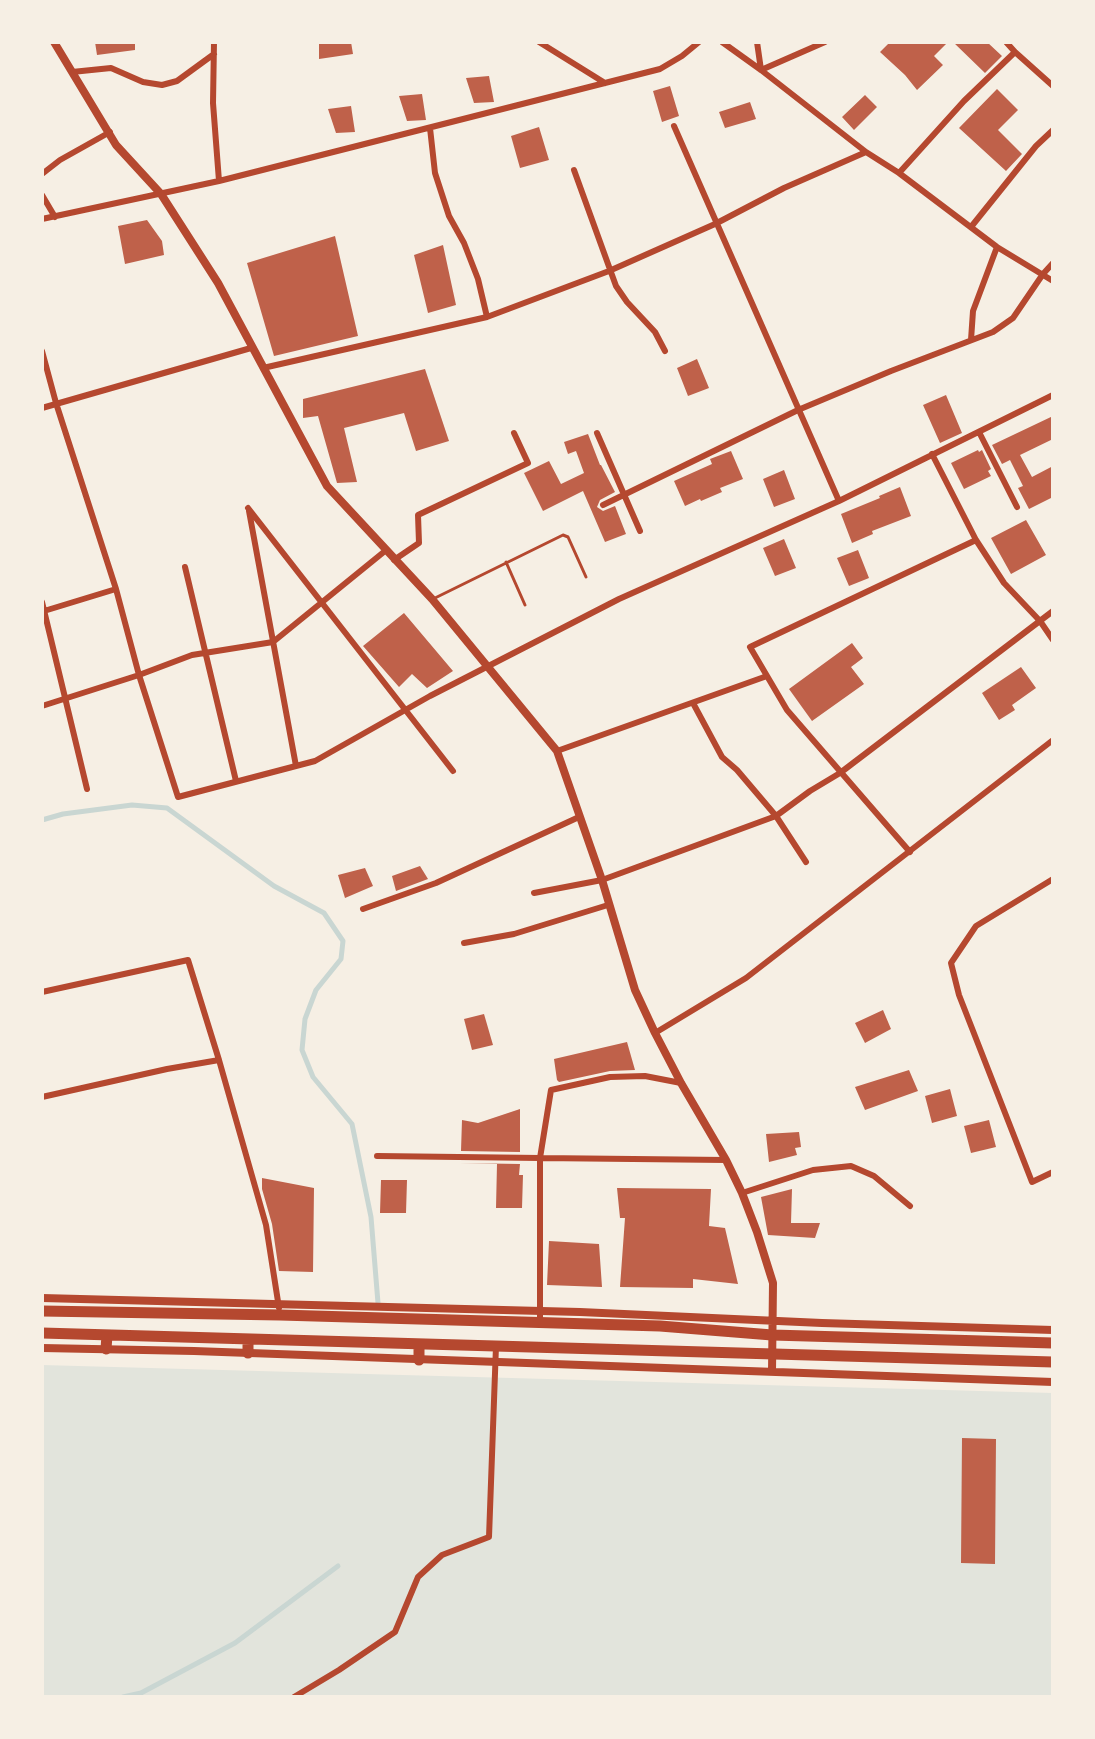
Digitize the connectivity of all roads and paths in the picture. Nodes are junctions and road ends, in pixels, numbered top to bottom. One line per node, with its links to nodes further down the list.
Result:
1 (54, 42): 12 (street)
2 (214, 42): 10 (street)
3 (539, 42): 13 (street)
4 (699, 42): 13 (street)
5 (722, 42): 11 (street)
6 (757, 42): 11 (street)
7 (825, 42): 11 (street)
8 (1006, 42): 9 (street)
9 (1015, 52): 14 (street); 21 (street)
10 (214, 54): 12 (street); 23 (street)
11 (761, 70): 19 (street)
12 (72, 72): 18 (street)
13 (605, 83): 16 (street)
14 (1053, 86)
15 (674, 126): 28 (street)
16 (430, 128): 23 (street); 35 (street)
17 (1053, 130): 29 (street)
18 (110, 132): 22 (street); 24 (street)
19 (866, 152): 21 (street); 28 (street)
20 (574, 170): 32 (street)
21 (899, 173): 29 (street)
22 (42, 174)
23 (219, 181): 24 (street)
24 (161, 194): 26 (street); 37 (street)
25 (42, 195): 26 (street)
26 (55, 217): 27 (street)
27 (42, 219)
28 (715, 224): 32 (street); 44 (street)
29 (971, 227): 30 (street)
30 (997, 247): 33 (street); 36 (street)
31 (1053, 263): 33 (street)
32 (609, 271): 35 (street); 39 (street)
33 (1043, 274): 34 (street); 36 (street)
34 (1053, 281)
35 (487, 317): 40 (street)
36 (971, 340): 44 (street)
37 (251, 348): 40 (street); 42 (street)
38 (42, 351): 42 (street)
39 (665, 351)
40 (263, 368): 55 (street)
41 (1053, 395): 45 (street)
42 (56, 403): 43 (street); 60 (street)
43 (42, 408)
44 (798, 410): 49 (street); 50 (street)
45 (979, 432): 48 (street); 52 (street)
46 (514, 433): 56 (street)
47 (597, 433): 49 (street)
48 (932, 454): 50 (street); 54 (street)
49 (624, 495): 51 (street); 53 (street)
50 (839, 501): 71 (street)
51 (603, 505)
52 (1017, 507)
53 (640, 531)
54 (976, 540): 67 (street); 73 (street)
55 (385, 551): 56 (street); 63 (street)
56 (394, 560): 61 (street)
57 (506, 562): 59 (lane); 61 (lane); 64 (lane)
58 (185, 567): 70 (street)
59 (586, 577)
60 (116, 589): 65 (street); 72 (street)
61 (432, 599): 71 (street)
62 (42, 602): 65 (street)
63 (320, 603): 69 (street); 69 (street); 77 (street)
64 (525, 605)
65 (44, 611): 74 (street)
66 (1053, 611): 67 (street)
67 (1040, 621): 68 (street); 82 (street)
68 (1053, 640)
69 (273, 642): 70 (street); 80 (street)
70 (206, 653): 72 (street); 83 (street)
71 (487, 665): 77 (street); 79 (street)
72 (139, 675): 74 (street); 83 (street)
73 (767, 676): 75 (street); 82 (street)
74 (64, 699): 76 (street); 84 (street)
75 (693, 703): 79 (street); 85 (street)
76 (42, 706)
77 (405, 710): 80 (street); 81 (street)
78 (1053, 740): 87 (street)
79 (557, 751): 86 (street)
80 (296, 766): 83 (street)
81 (453, 771)
82 (840, 773): 85 (street); 87 (street)
83 (236, 781)
84 (87, 789)
85 (776, 816): 88 (street); 90 (street)
86 (579, 817): 90 (street); 93 (street)
87 (910, 852): 96 (street)
88 (806, 862)
89 (1053, 879): 103 (street)
90 (602, 880): 91 (street); 92 (street)
91 (534, 893)
92 (608, 905): 94 (street); 96 (street)
93 (363, 909)
94 (464, 943)
95 (42, 992): 97 (street)
96 (655, 1033): 98 (street)
97 (219, 1060): 99 (street); 108 (street)
98 (681, 1083): 101 (street); 102 (street)
99 (43, 1094)
100 (377, 1156): 101 (street)
101 (540, 1158): 102 (street); 110 (street)
102 (726, 1160): 104 (street)
103 (1053, 1172)
104 (742, 1193): 105 (street); 111 (street)
105 (910, 1206)
106 (42, 1298): 107 (street)
107 (104, 1306): 108 (highway); 109 (highway)
108 (279, 1310): 110 (highway)
109 (42, 1311)
110 (540, 1317): 111 (street); 115 (highway)
111 (773, 1320): 112 (street); 115 (street)
112 (1053, 1330)
113 (42, 1333): 114 (highway)
114 (107, 1335): 116 (highway); 121 (highway)
115 (772, 1335): 117 (highway); 123 (street)
116 (248, 1339): 118 (highway); 122 (highway)
117 (1053, 1343)
118 (419, 1344): 119 (highway); 124 (highway)
119 (496, 1346): 123 (highway); 125 (street)
120 (42, 1348): 121 (street)
121 (106, 1349): 122 (street)
122 (248, 1353): 124 (street)
123 (772, 1354): 126 (highway); 127 (street)
124 (419, 1360): 125 (street)
125 (496, 1362): 127 (street); 129 (street)
126 (1053, 1362)
127 (772, 1372): 128 (street)
128 (1053, 1382)
129 (294, 1697)

